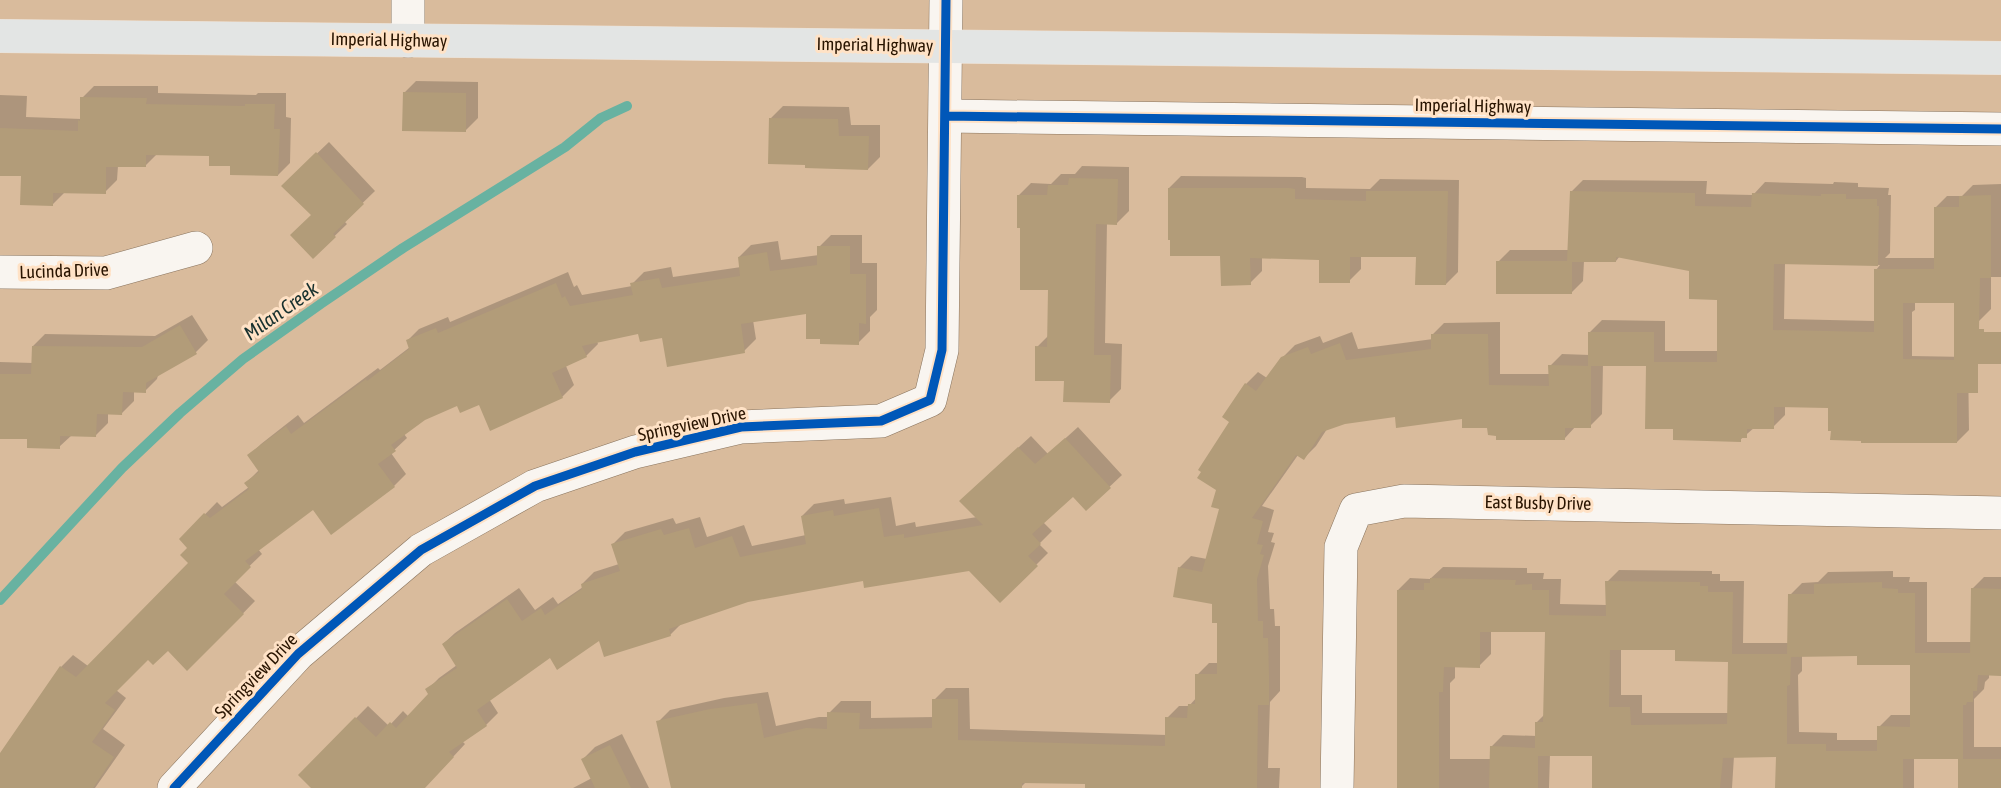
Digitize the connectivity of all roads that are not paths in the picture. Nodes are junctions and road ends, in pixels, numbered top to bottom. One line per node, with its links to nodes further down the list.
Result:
1 (408, 0): 4 (street)
2 (946, 0): 5 (street, Springview Drive)
3 (0, 36): 4 (main road, Imperial Highway)
4 (408, 41): 5 (main road, Imperial Highway)
5 (946, 46): 6 (main road, Imperial Highway); 7 (street, Springview Drive)
6 (2001, 58)
7 (945, 116): 8 (street, Imperial Highway); 12 (street, Springview Drive)
8 (2001, 129)
9 (196, 248): 10 (street, Lucinda Drive)
10 (0, 272)
11 (2001, 513): 13 (street, East Busby Drive)
12 (174, 788)
13 (1337, 788)

